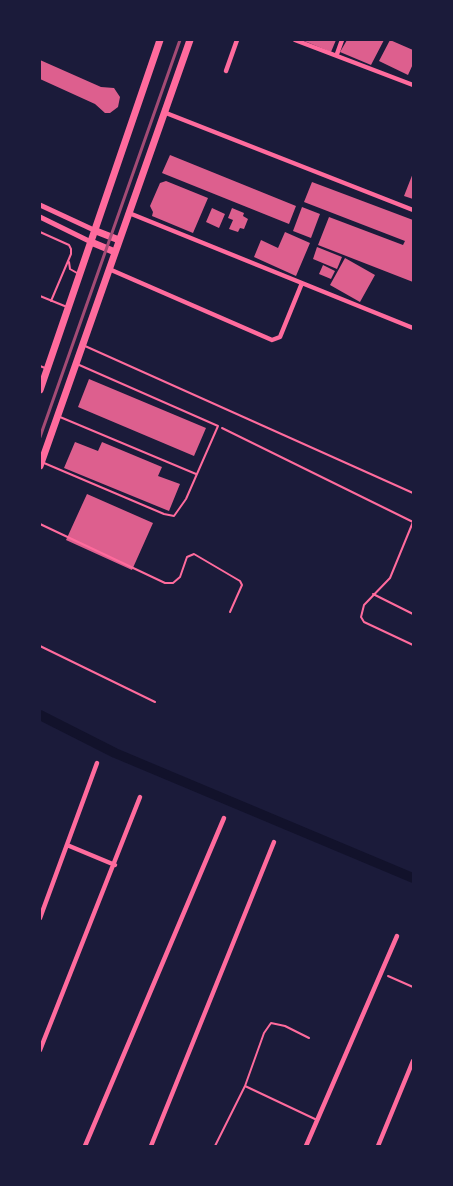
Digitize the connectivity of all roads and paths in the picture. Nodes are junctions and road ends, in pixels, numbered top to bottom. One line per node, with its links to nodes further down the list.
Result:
1 (160, 40): 14 (main road)
2 (190, 40): 9 (main road)
3 (237, 40): 7 (street)
4 (295, 40): 6 (street)
5 (342, 40): 6 (street)
6 (337, 54): 8 (street)
7 (226, 71)
8 (413, 85)
9 (166, 113): 11 (street); 12 (main road)
10 (40, 205): 14 (street)
11 (413, 210)
12 (129, 214): 16 (main road); 22 (street)
13 (40, 216): 17 (street)
14 (96, 231): 16 (main road); 17 (main road)
15 (40, 232): 19 (lane)
16 (119, 240): 18 (main road)
17 (91, 242): 18 (main road); 21 (main road)
18 (115, 252): 20 (main road)
19 (69, 260): 21 (lane); 24 (lane)
20 (110, 269): 22 (street); 27 (main road)
21 (79, 274): 25 (main road)
22 (302, 283): 26 (street)
23 (40, 296): 24 (lane)
24 (51, 301): 25 (lane)
25 (67, 307): 30 (main road)
26 (413, 328)
27 (83, 346): 28 (main road); 36 (lane)
28 (76, 364): 32 (main road); 33 (lane)
29 (40, 366): 30 (lane)
30 (48, 369): 31 (main road)
31 (40, 390)
32 (57, 416): 34 (main road); 35 (lane)
33 (218, 426): 35 (lane); 37 (path)
34 (41, 464): 35 (lane)
35 (196, 475)
36 (413, 493)
37 (413, 522): 39 (path)
38 (40, 524): 40 (lane)
39 (373, 594): 41 (path); 42 (path)
40 (230, 612)
41 (413, 614)
42 (413, 645)
43 (40, 646): 44 (lane)
44 (155, 702)
45 (97, 763): 49 (street)
46 (140, 797): 50 (street)
47 (224, 818): 60 (street)
48 (274, 842): 61 (street)
49 (67, 845): 50 (street); 51 (street)
50 (114, 864): 56 (street)
51 (40, 918)
52 (397, 936): 53 (street)
53 (381, 974): 54 (path); 59 (street)
54 (413, 987)
55 (309, 1038): 58 (lane)
56 (40, 1050)
57 (413, 1061): 64 (street)
58 (245, 1086): 59 (lane); 62 (lane)
59 (317, 1120): 63 (street)
60 (85, 1146)
61 (151, 1146)
62 (216, 1146)
63 (306, 1146)
64 (378, 1146)

